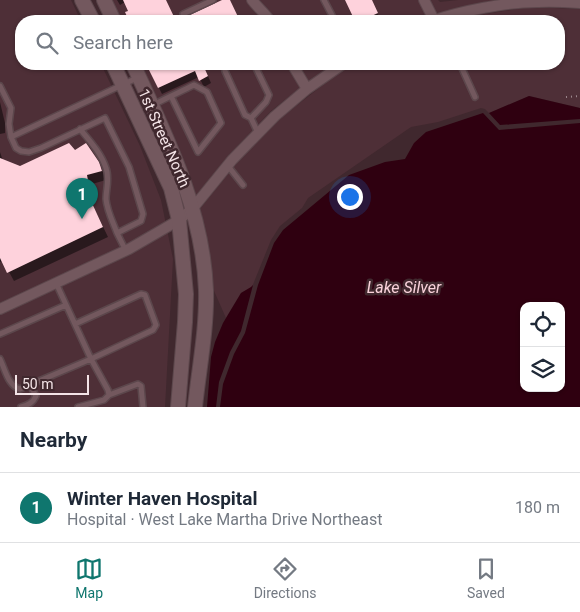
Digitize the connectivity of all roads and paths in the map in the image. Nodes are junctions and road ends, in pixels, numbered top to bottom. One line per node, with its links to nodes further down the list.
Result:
1 (82, 0): 9 (main road)
2 (104, 0): 10 (main road)
3 (213, 0): 8 (lane)
4 (252, 0): 11 (street)
5 (324, 0): 12 (lane)
6 (424, 0): 13 (street)
7 (580, 3): 14 (street)
8 (183, 14)
9 (89, 15)
10 (111, 15)
11 (267, 15)
12 (332, 15)
13 (431, 15)
14 (456, 15)
15 (116, 70): 23 (main road, 1st Street North)
16 (136, 70): 22 (main road, 1st Street North)
17 (257, 70): 31 (lane)
18 (295, 70): 25 (street)
19 (333, 70): 25 (street)
20 (463, 70): 28 (lane)
21 (225, 71): 31 (lane)
22 (139, 77): 23 (lane); 30 (main road, 1st Street North)
23 (123, 84): 34 (lane); 38 (main road, 1st Street North)
24 (0, 86): 34 (lane)
25 (307, 90): 33 (street)
26 (171, 96): 26 (lane); 30 (lane)
27 (580, 96): 29 (path)
28 (475, 97)
29 (566, 97)
30 (152, 106): 37 (main road, 1st Street North)
31 (251, 118): 33 (lane)
32 (80, 130): 34 (lane); 39 (lane); 39 (lane)
33 (258, 133): 35 (street)
34 (11, 137)
35 (228, 166): 36 (lane); 37 (street)
36 (244, 185)
37 (193, 208): 38 (street); 54 (main road, 1st Street North)
38 (178, 220): 40 (street); 53 (main road, 1st Street North)
39 (117, 233): 40 (lane)
40 (126, 251): 41 (street)
41 (56, 283): 42 (lane); 43 (street)
42 (66, 305): 44 (lane); 45 (lane)
43 (0, 309)
44 (75, 324): 47 (lane); 47 (lane)
45 (0, 334)
46 (0, 359): 48 (lane)
47 (91, 359): 48 (lane); 49 (lane)
48 (30, 384): 50 (lane)
49 (109, 395): 51 (lane); 52 (lane)
50 (21, 407)
51 (78, 407)
52 (143, 407)
53 (178, 407)
54 (195, 407)

